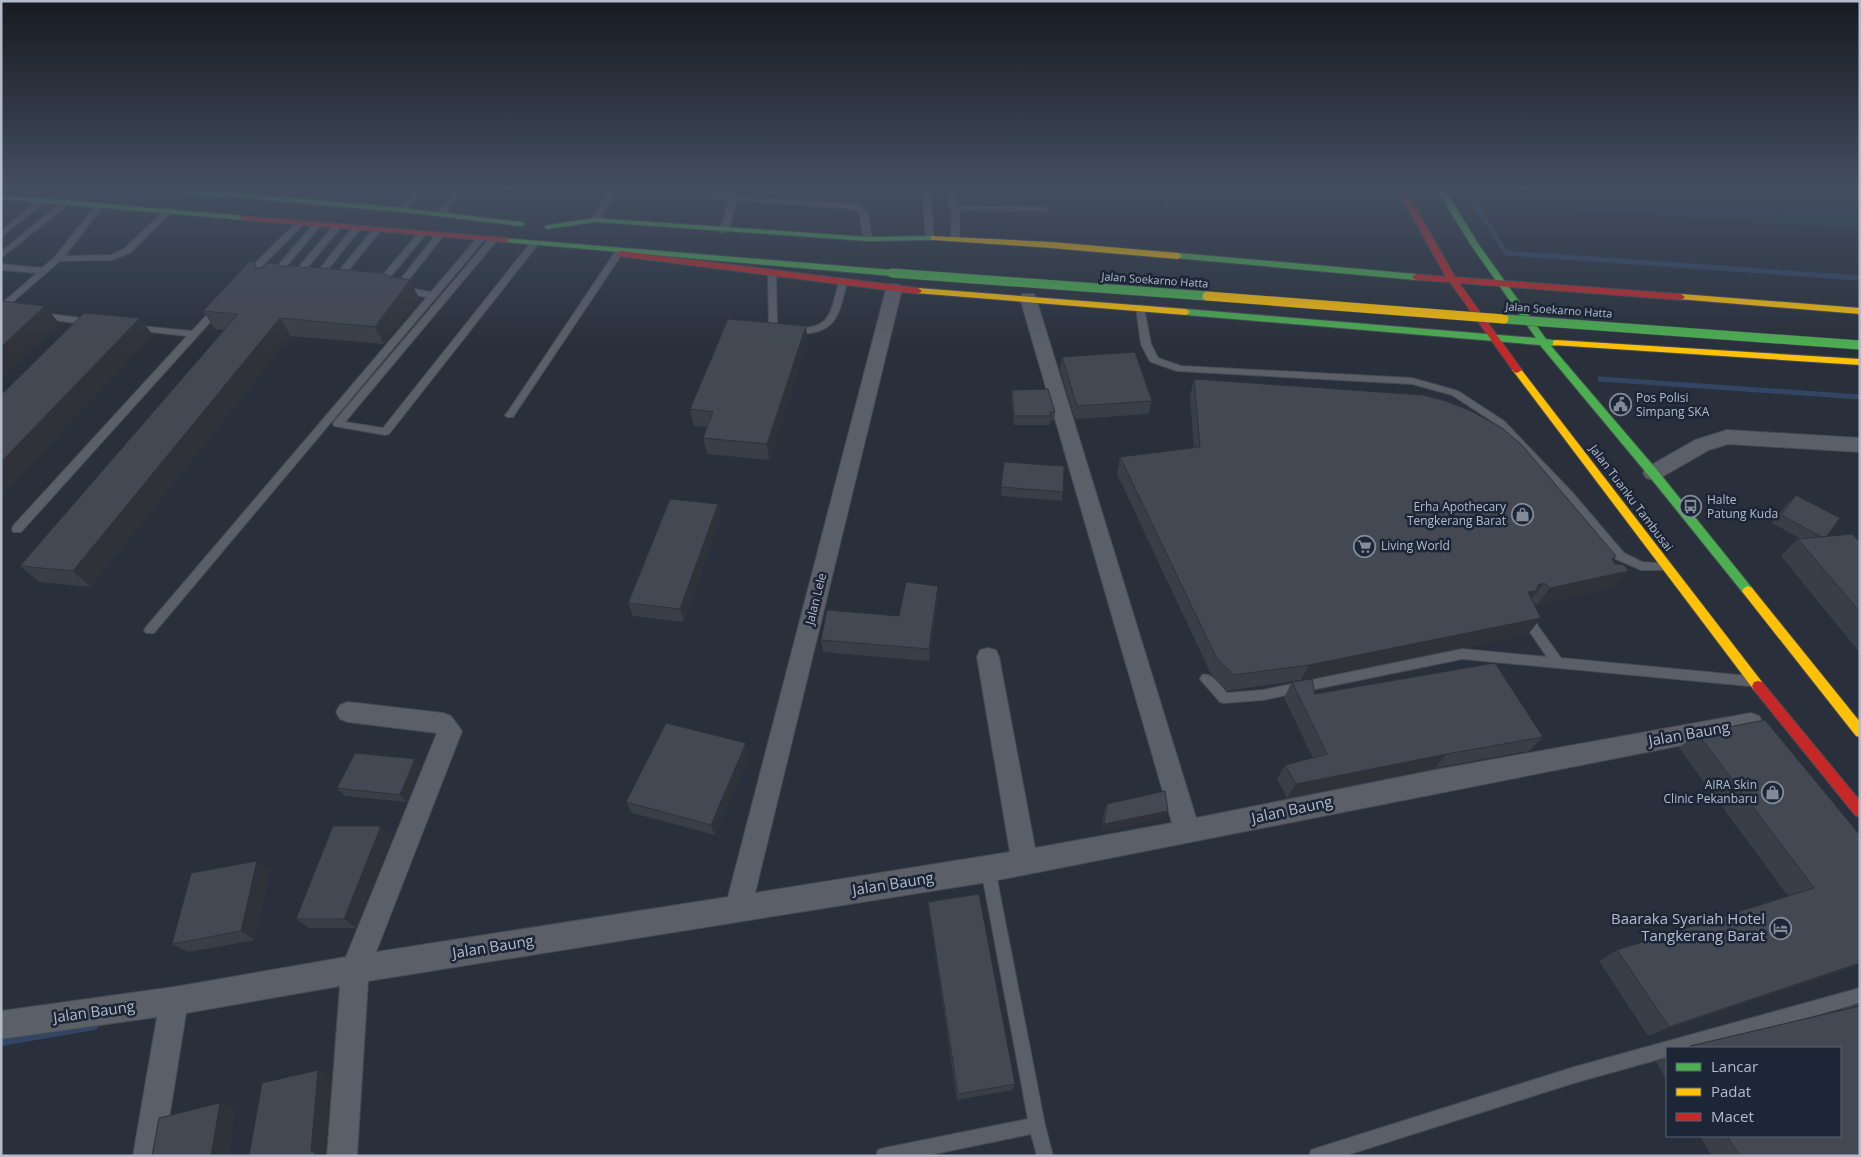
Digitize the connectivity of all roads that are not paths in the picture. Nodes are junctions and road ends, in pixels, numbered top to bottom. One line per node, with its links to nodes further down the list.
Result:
1 (19, 241): 19 (lane)
2 (72, 241): 20 (lane)
3 (138, 241): 20 (lane)
4 (283, 241): 30 (lane)
5 (304, 241): 27 (lane)
6 (326, 241): 25 (lane)
7 (347, 241): 28 (lane)
8 (368, 241): 32 (lane)
9 (416, 241): 33 (lane)
10 (435, 241): 34 (lane)
11 (479, 241): 34 (lane)
12 (493, 241): 17 (lane)
13 (512, 241): 17 (main road); 26 (main road, Jalan Soekarno Hatta)
14 (974, 241): 24 (main road, Jalan Soekarno Hatta)
15 (1431, 241): 24 (main road, Jalan Tuanku Tambusai)
16 (1473, 241): 31 (main road)
17 (535, 243): 18 (main road)
18 (618, 254): 23 (main road); 53 (lane)
19 (1, 256)
20 (58, 259): 22 (lane)
21 (1, 267): 22 (lane)
22 (44, 271): 42 (lane)
23 (772, 274): 29 (main road); 29 (lane)
24 (1452, 279): 31 (main road, Jalan Soekarno Hatta); 38 (main road); 48 (main road, Jalan Tuanku Tambusai)
25 (293, 280)
26 (893, 281): 29 (main road); 36 (main road); 50 (main road, Jalan Soekarno Hatta, bridge); 73 (street, Jalan Lele)
27 (269, 282)
28 (314, 282)
29 (843, 282)
30 (241, 283)
31 (1500, 283): 38 (main road); 39 (main road, Jalan Soekarno Hatta); 49 (main road)
32 (341, 284)
33 (372, 286)
34 (432, 295): 61 (lane)
35 (227, 298): 47 (lane)
36 (1028, 298): 41 (main road); 70 (street)
37 (1452, 299): 38 (main road, Jalan Soekarno Hatta)
38 (1491, 303): 40 (main road, Jalan Soekarno Hatta); 48 (main road); 49 (main road)
39 (1771, 304): 43 (main road, Jalan Soekarno Hatta); 51 (main road)
40 (1532, 305)
41 (1140, 308): 48 (main road); 56 (lane)
42 (4, 311)
43 (1860, 311)
44 (30, 315): 45 (lane)
45 (97, 323)
46 (126, 326): 47 (lane)
47 (194, 334): 57 (lane)
48 (1494, 339): 49 (main road); 59 (main road, Jalan Tuanku Tambusai)
49 (1543, 342): 51 (main road); 55 (main road)
50 (1860, 345)
51 (1803, 358): 52 (main road)
52 (1860, 362)
53 (510, 416)
54 (1860, 445): 55 (street)
55 (1653, 473): 68 (main road)
56 (1568, 494): 58 (lane); 59 (lane)
57 (17, 529)
58 (1616, 566)
59 (1667, 567): 65 (main road, Jalan Tuanku Tambusai)
60 (1530, 606): 63 (lane)
61 (150, 630)
62 (988, 657): 71 (street)
63 (1558, 663): 64 (lane); 65 (lane)
64 (1206, 679)
65 (1754, 681): 67 (main road, Jalan Tuanku Tambusai)
66 (348, 712): 74 (street)
67 (1781, 718): 69 (main road, Jalan Tuanku Tambusai); 70 (street, Jalan Baung)
68 (1860, 732)
69 (1860, 811)
70 (1187, 832): 71 (street, Jalan Baung)
71 (1024, 860): 72 (street, Jalan Baung)
72 (988, 869): 73 (street, Jalan Baung); 80 (lane)
73 (738, 908): 74 (street, Jalan Baung)
74 (355, 969): 76 (street, Jalan Baung); 82 (street)
75 (1860, 995): 78 (lane)
76 (174, 1001): 77 (street, Jalan Baung); 81 (street)
77 (1, 1025)
78 (1675, 1047)
79 (1666, 1050): 85 (lane)
80 (1036, 1125): 83 (lane); 84 (lane)
81 (148, 1156)
82 (342, 1156)
83 (884, 1156)
84 (1044, 1156)
85 (1317, 1156)

